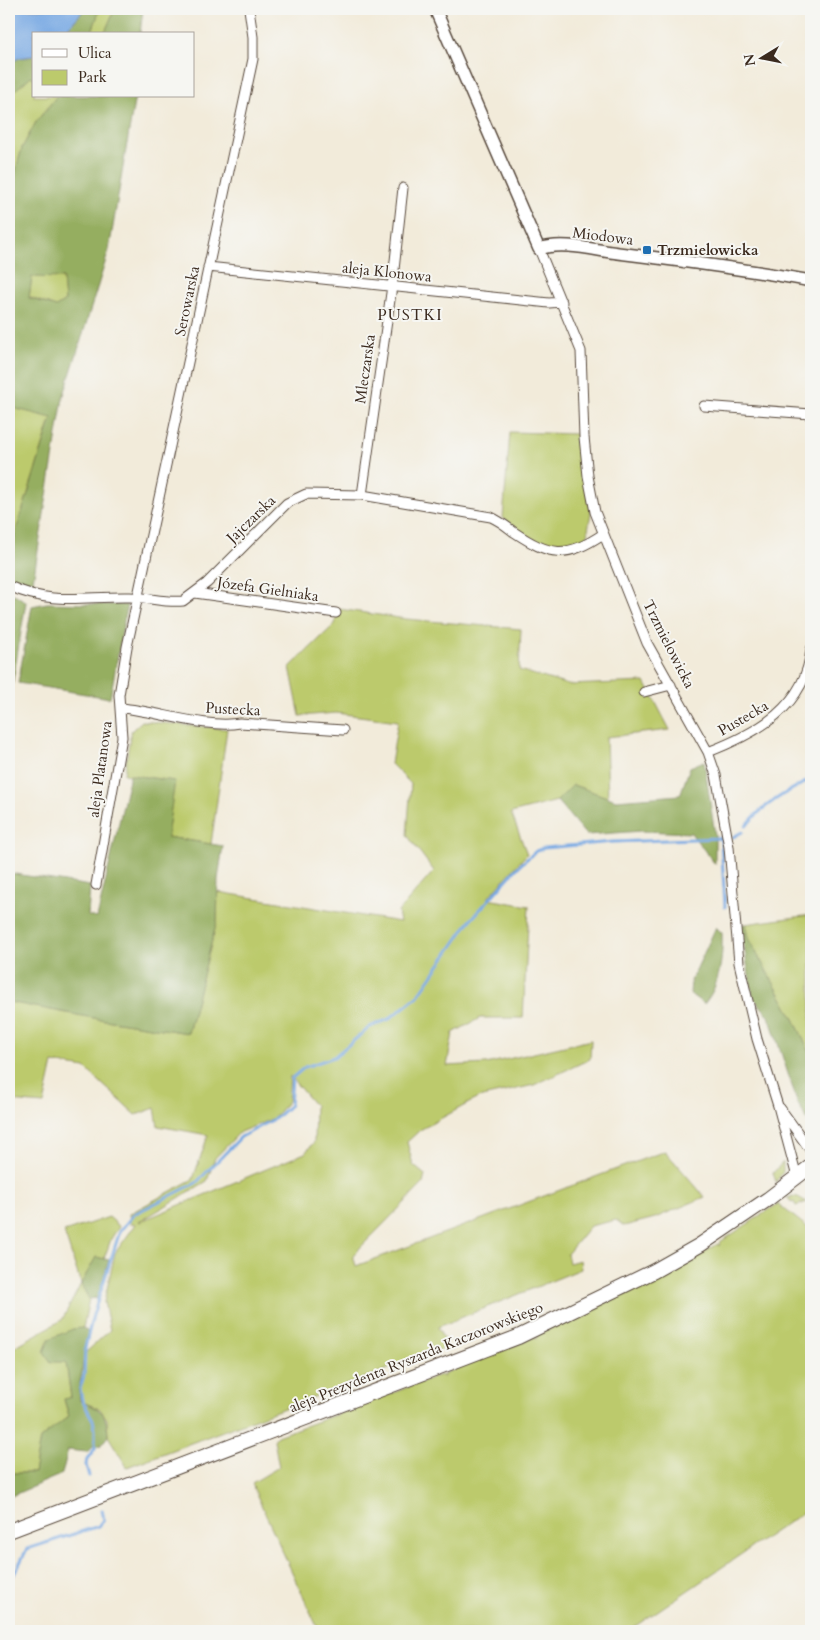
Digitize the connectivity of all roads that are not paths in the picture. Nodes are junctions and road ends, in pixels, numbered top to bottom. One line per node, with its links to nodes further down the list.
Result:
1 (249, 9): 5 (street, Serowarska)
2 (435, 9): 4 (street, Trzmielowicka)
3 (403, 188): 7 (street, Mleczarska)
4 (539, 249): 6 (street, Miodowa); 8 (street, Trzmielowicka)
5 (208, 267): 7 (street, aleja Klonowa); 15 (street, Serowarska)
6 (811, 282)
7 (392, 286): 8 (street, aleja Klonowa); 11 (street, Mleczarska)
8 (562, 302): 12 (street, Trzmielowicka)
9 (704, 406): 10 (street)
10 (811, 414)
11 (362, 495): 12 (street, Jajczarska); 14 (street, Jajczarska)
12 (603, 534): 18 (street, Trzmielowicka)
13 (9, 586): 15 (street, Jajczarska)
14 (195, 593): 15 (street, Jajczarska); 16 (street, Józefa Gielniaka)
15 (136, 597): 20 (street, aleja Platanowa)
16 (336, 613)
17 (811, 649): 22 (street, Pustecka)
18 (671, 685): 19 (street); 22 (street, Trzmielowicka)
19 (644, 692)
20 (122, 708): 21 (street, Pustecka); 23 (street, aleja Platanowa)
21 (343, 730)
22 (708, 752): 24 (street, Trzmielowicka)
23 (96, 885)
24 (778, 1106): 25 (street, Trzmielowicka); 27 (street, Trzmielowicka)
25 (811, 1151)
26 (811, 1166): 27 (main road, aleja Prezydenta Ryszarda Kaczorowskiego)
27 (797, 1177): 28 (main road, aleja Prezydenta Ryszarda Kaczorowskiego)
28 (9, 1531)

